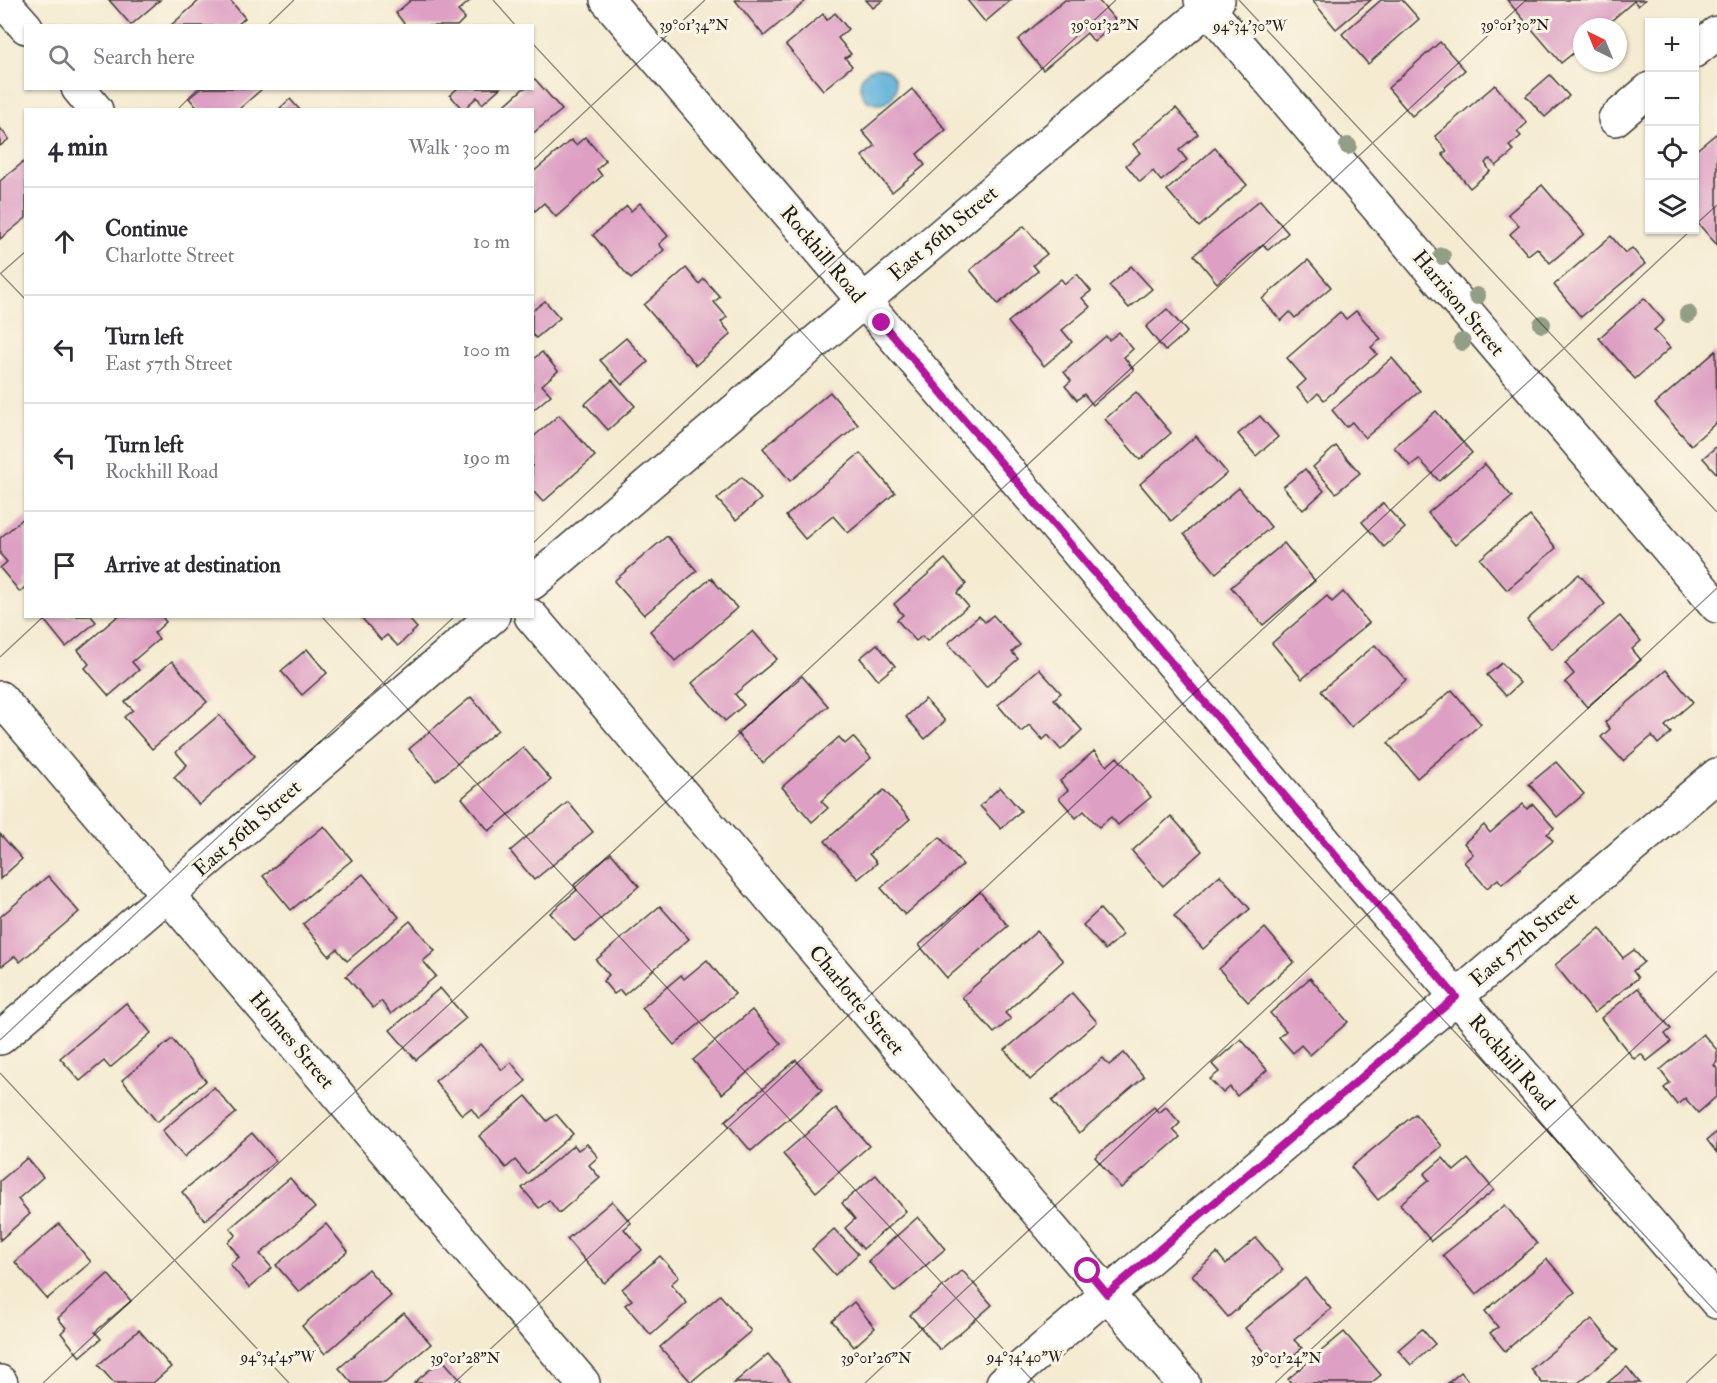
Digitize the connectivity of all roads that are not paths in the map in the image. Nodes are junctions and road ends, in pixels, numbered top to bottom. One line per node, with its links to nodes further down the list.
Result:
1 (2, 0): 4 (street)
2 (607, 0): 11 (street, Rockhill Road)
3 (1209, 3): 11 (street, East 56th Street); 13 (street, Harrison Street)
4 (24, 25)
5 (1717, 33): 6 (street)
6 (1699, 48)
7 (80, 90): 9 (street)
8 (1645, 93): 10 (street)
9 (94, 108)
10 (1615, 119)
11 (863, 301): 12 (street, East 56th Street); 19 (street, Rockhill Road)
12 (534, 581)
13 (1717, 606)
14 (491, 618): 18 (street, East 56th Street)
15 (533, 618): 21 (street, Charlotte Street)
16 (0, 698): 18 (street, Holmes Street)
17 (1717, 775): 19 (street, East 57th Street)
18 (168, 895): 20 (street, East 56th Street); 23 (street, Holmes Street)
19 (1456, 997): 21 (street, East 57th Street); 22 (street, Rockhill Road)
20 (0, 1038)
21 (1107, 1294): 24 (street, East 57th Street); 25 (street, Charlotte Street)
22 (1717, 1302)
23 (583, 1383)
24 (1003, 1383)
25 (1183, 1383)

